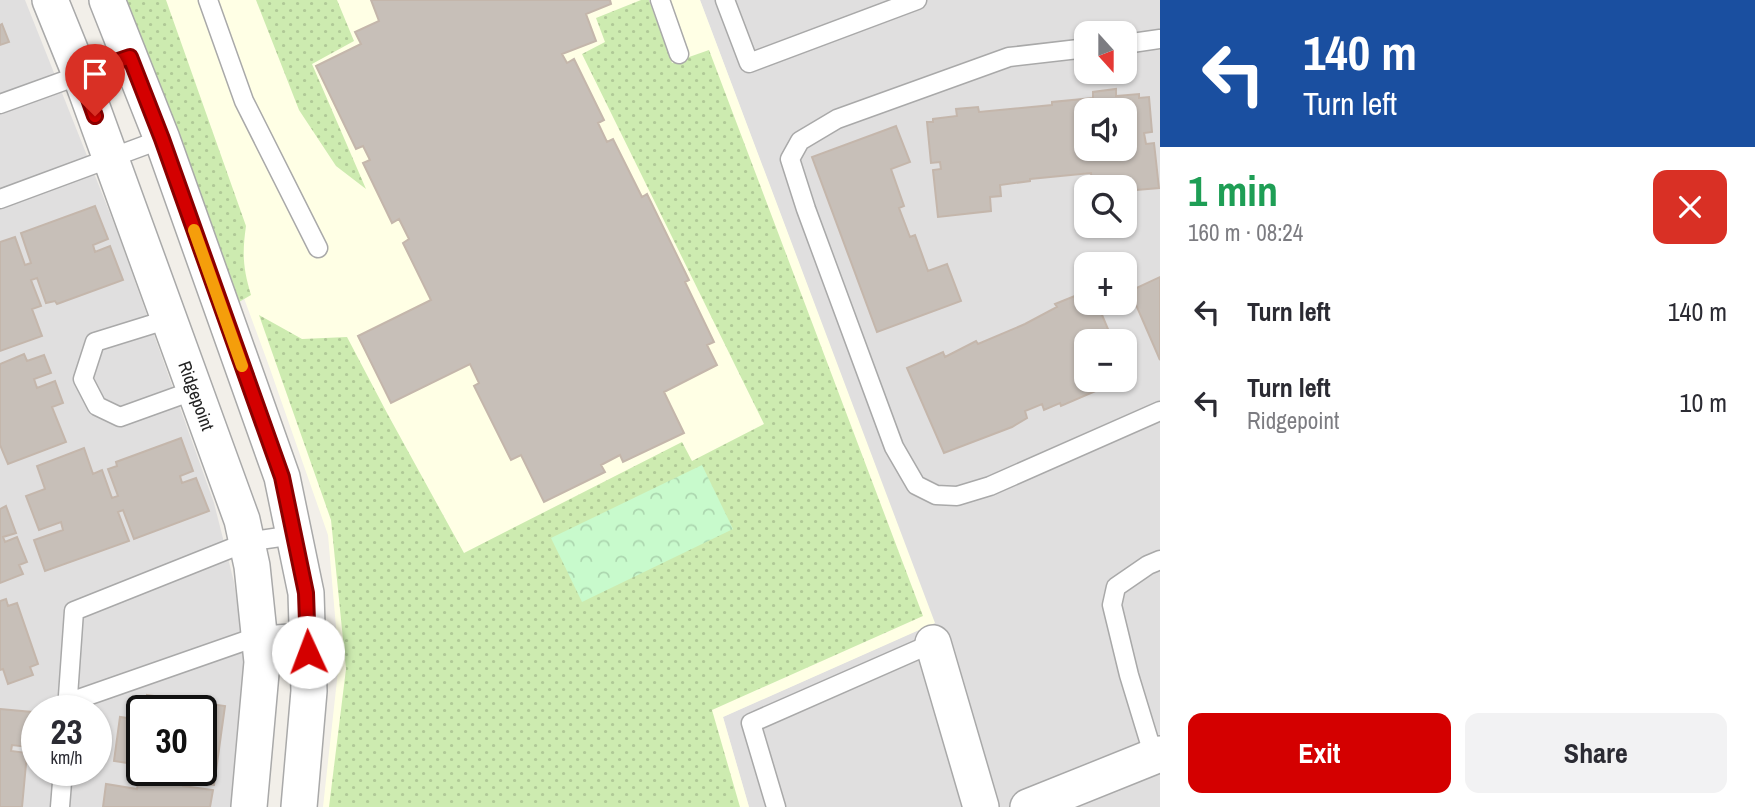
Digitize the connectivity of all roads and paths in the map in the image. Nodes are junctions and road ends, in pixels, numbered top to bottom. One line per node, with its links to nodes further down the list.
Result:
1 (50, 0): 12 (street, Ridgepoint)
2 (107, 0): 11 (street)
3 (208, 0): 17 (lane)
4 (660, 0): 10 (lane)
5 (725, 0): 6 (lane)
6 (918, 0)
7 (1160, 39): 8 (lane)
8 (1138, 42)
9 (1074, 50): 21 (lane)
10 (679, 54)
11 (130, 57): 12 (lane); 14 (street)
12 (80, 74): 13 (lane); 15 (street, Ridgepoint)
13 (0, 104)
14 (162, 139): 15 (lane); 18 (street)
15 (110, 158): 16 (lane); 19 (street, Ridgepoint)
16 (0, 199)
17 (318, 248)
18 (230, 332): 19 (street); 22 (street)
19 (174, 334): 20 (street, Ridgepoint); 20 (lane)
20 (195, 390): 23 (street, Ridgepoint)
21 (1160, 411)
22 (294, 535): 23 (lane); 25 (street)
23 (247, 542): 26 (street, Ridgepoint); 28 (lane)
24 (1160, 560): 30 (lane)
25 (307, 632): 26 (lane); 34 (street)
26 (259, 636): 29 (lane); 33 (street, Ridgepoint)
27 (933, 643): 35 (lane); 36 (street)
28 (68, 695)
29 (99, 695)
30 (1157, 755): 37 (street)
31 (61, 786): 32 (lane)
32 (60, 807)
33 (249, 807)
34 (299, 807)
35 (776, 807)
36 (981, 807)
37 (1028, 807)

